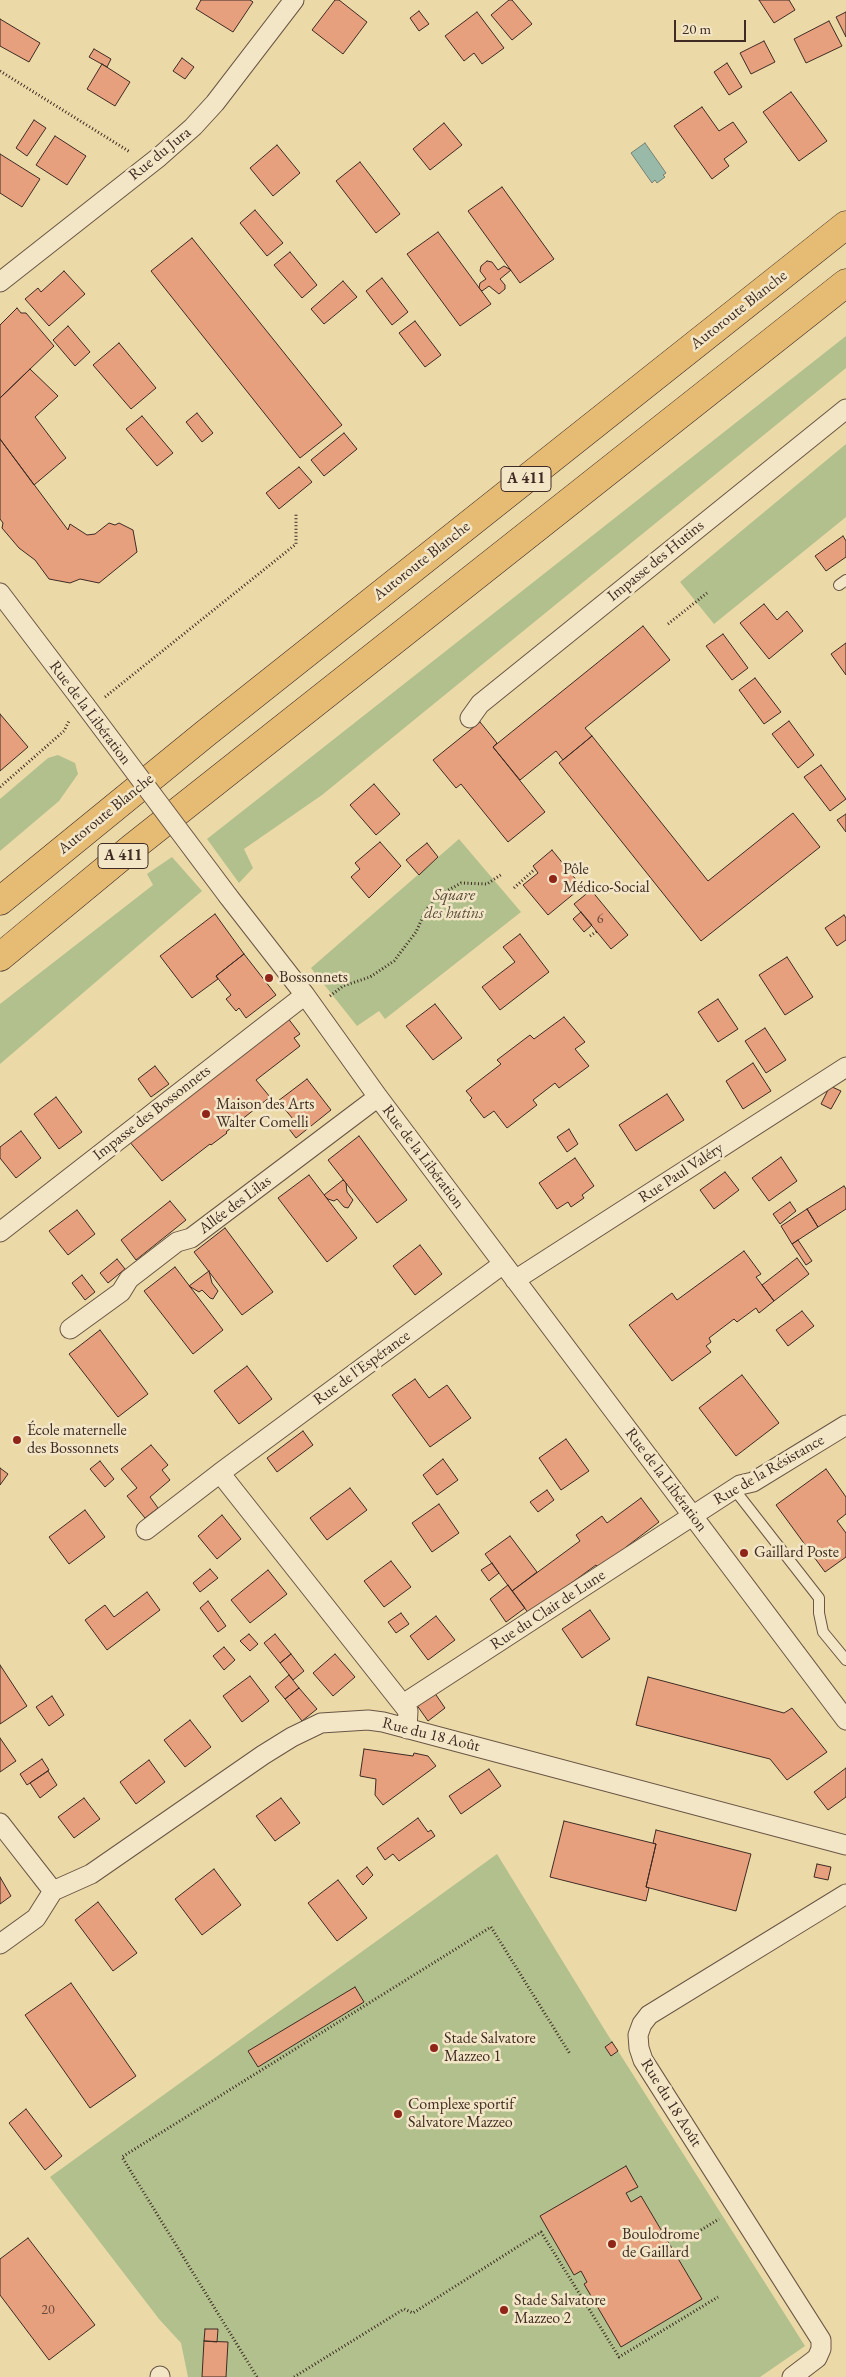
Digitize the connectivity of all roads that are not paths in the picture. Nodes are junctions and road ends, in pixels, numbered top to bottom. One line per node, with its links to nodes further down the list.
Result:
1 (294, 0): 3 (street, Rue du Jura)
2 (846, 225): 8 (highway, Autoroute Blanche / A 411)
3 (0, 282)
4 (846, 283): 9 (highway, A 411)
5 (846, 409): 7 (street, Impasse des Hutins)
6 (0, 593): 10 (street, Rue de la Libération, bridge)
7 (470, 718)
8 (0, 901)
9 (0, 957)
10 (310, 1002): 12 (street, Rue de la Libération); 13 (street, Impasse des Bossonnets)
11 (844, 1071): 15 (street, Rue Paul Valéry)
12 (378, 1098): 14 (street, Rue de la Libération); 16 (street, Allée des Lilas)
13 (0, 1232)
14 (503, 1264): 15 (street, Rue de la Libération); 18 (street, Rue de l'Espérance)
15 (515, 1280): 20 (street, Rue de la Libération)
16 (70, 1329)
17 (846, 1425): 19 (street, Rue de la Résistance)
18 (220, 1473): 21 (street, Rue de l'Espérance); 23 (street)
19 (734, 1489): 20 (street, Rue de la Résistance); 22 (lane)
20 (692, 1516): 23 (street, Rue du Clair de Lune); 24 (street, Rue de la Libération)
21 (146, 1530)
22 (846, 1660)
23 (403, 1704): 25 (street)
24 (846, 1720)
25 (407, 1729): 27 (street, Rue du 18 Août); 28 (street, Rue du 18 Août)
26 (0, 1823): 28 (street)
27 (846, 1845)
28 (53, 1891): 30 (street)
29 (846, 1894): 31 (street, Rue du 18 Août)
30 (0, 1944)
31 (792, 2377)

